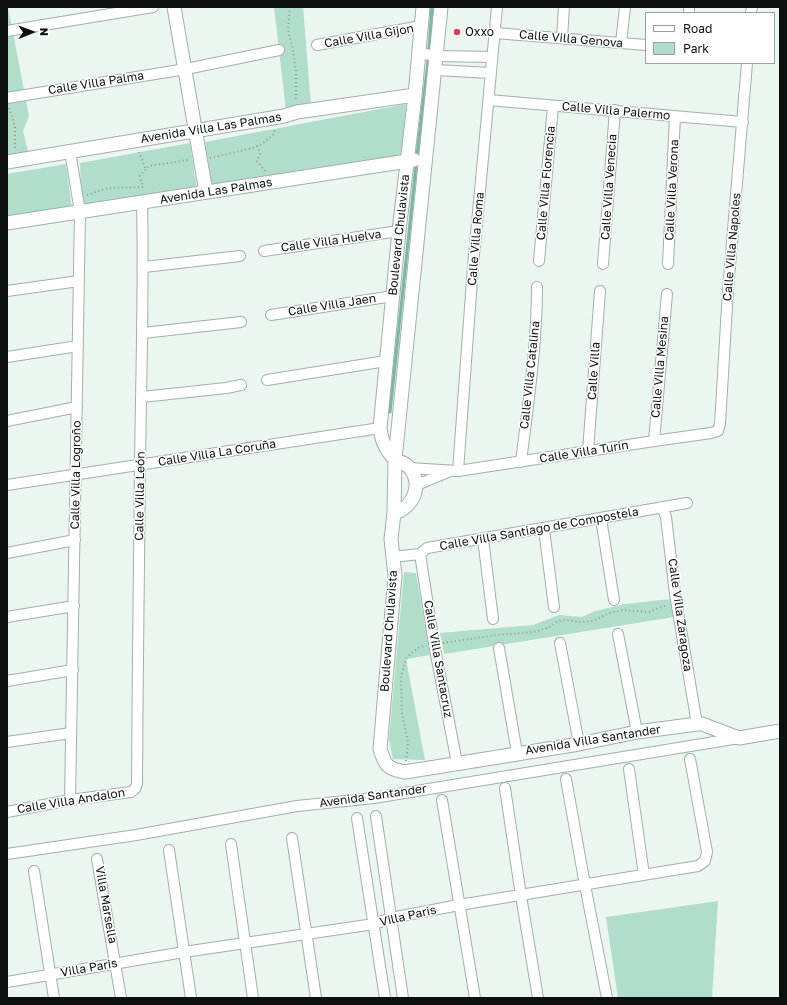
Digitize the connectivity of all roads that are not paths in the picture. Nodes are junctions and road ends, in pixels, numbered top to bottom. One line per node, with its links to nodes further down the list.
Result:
1 (153, 7): 9 (street)
2 (174, 7): 20 (street)
3 (422, 7): 8 (street, Boulevard Chulavista)
4 (441, 7): 17 (street, Boulevard Chulavista)
5 (497, 7): 10 (street, Calle Villa Roma)
6 (564, 7): 11 (street)
7 (625, 7): 12 (street)
8 (421, 26): 13 (street, Calle Villa Gijon); 16 (street, Boulevard Chulavista)
9 (7, 31)
10 (495, 33): 11 (street, Calle Villa Genova); 18 (street, Calle Villa Roma)
11 (562, 38): 12 (street, Calle Villa Genova)
12 (621, 43): 14 (street, Calle Villa Genova)
13 (317, 45)
14 (645, 46)
15 (279, 50): 20 (street, Calle Villa Palma)
16 (419, 53): 17 (street); 23 (street, Boulevard Chulavista)
17 (437, 56): 18 (street); 21 (street, Boulevard Chulavista)
18 (492, 57): 22 (street, Calle Villa Roma)
19 (747, 64): 29 (street, Calle Villa Napoles)
20 (186, 69): 25 (street, Calle Villa Palma); 30 (street)
21 (436, 70): 22 (street); 32 (street, Boulevard Chulavista)
22 (491, 73): 24 (street, Calle Villa Roma)
23 (415, 95): 30 (street, Avenida Villa Las Palmas); 34 (street, Boulevard Chulavista)
24 (489, 100): 26 (street, Calle Villa Palermo); 71 (street, Calle Villa Roma)
25 (8, 103)
26 (553, 106): 27 (street, Calle Villa Palermo); 42 (street, Calle Villa Florencia)
27 (615, 110): 28 (street, Calle Villa Palermo); 43 (street, Calle Villa Venecia)
28 (675, 116): 29 (street, Calle Villa Palermo); 44 (street, Calle Villa Verona)
29 (742, 122): 64 (street, Calle Villa Napoles)
30 (196, 130): 31 (street, Avenida Villa Las Palmas); 35 (street)
31 (70, 151): 33 (street, Avenida Villa Las Palmas); 37 (street, Calle Villa Logroño)
32 (426, 158): 34 (street, Avenida Las Palmas); 67 (street, Boulevard Chulavista)
33 (12, 161)
34 (408, 161): 35 (street, Avenida Las Palmas); 39 (street, Boulevard Chulavista)
35 (206, 192): 36 (street, Avenida Las Palmas)
36 (142, 202): 37 (street, Avenida Las Palmas); 45 (street, Calle Villa León)
37 (79, 206): 38 (street, Avenida Las Palmas); 46 (street, Calle Villa Logroño)
38 (7, 224)
39 (399, 231): 40 (street, Calle Villa Huelva); 51 (street, Boulevard Chulavista)
40 (264, 251)
41 (240, 256): 45 (street)
42 (539, 261)
43 (604, 264)
44 (668, 264)
45 (144, 267): 54 (street, Calle Villa León)
46 (79, 280): 48 (street); 55 (street, Calle Villa Logroño)
47 (537, 287): 68 (street, Calle Villa Catalina)
48 (7, 291)
49 (600, 291): 66 (street, Calle Villa)
50 (667, 294): 65 (street, Calle Villa Mesina)
51 (393, 296): 52 (street, Calle Villa Jaen); 57 (street, Boulevard Chulavista)
52 (271, 315)
53 (241, 322): 54 (street)
54 (143, 333): 60 (street, Calle Villa León)
55 (78, 346): 56 (street); 61 (street, Calle Villa Logroño)
56 (7, 357)
57 (386, 361): 58 (street); 63 (street, Boulevard Chulavista)
58 (267, 380)
59 (241, 385): 60 (street)
60 (142, 397): 69 (street, Calle Villa León)
61 (77, 407): 62 (street); 72 (street, Calle Villa Logroño)
62 (7, 421)
63 (380, 428): 67 (street, Boulevard Chulavista); 69 (street, Calle Villa La Coruña)
64 (718, 431): 65 (street, Calle Villa Turin)
65 (654, 441): 66 (street, Calle Villa Turin)
66 (588, 451): 68 (street, Calle Villa Turin)
67 (394, 459): 70 (street, Boulevard Chulavista); 77 (street, Boulevard Chulavista)
68 (521, 462): 71 (street, Calle Villa Turin)
69 (140, 465): 72 (street, Calle Villa La Coruña); 110 (street, Calle Villa León)
70 (409, 468): 71 (street, Calle Villa Turin); 74 (street)
71 (454, 471): 74 (street, Calle Villa Turin)
72 (76, 475): 73 (street, Calle Villa La Coruña); 81 (street, Calle Villa Logroño)
73 (7, 485)
74 (416, 485): 77 (street)
75 (688, 503): 76 (street, Calle Villa Santiago de Compostela)
76 (662, 507): 78 (street, Calle Villa Santiago de Compostela); 95 (street, Calle Villa Zaragoza)
77 (394, 513): 84 (street, Boulevard Chulavista)
78 (602, 519): 79 (street, Calle Villa Santiago de Compostela); 85 (street)
79 (544, 529): 80 (street, Calle Villa Santiago de Compostela); 87 (street)
80 (483, 539): 83 (street, Calle Villa Santiago de Compostela); 89 (street)
81 (75, 540): 82 (street); 86 (street, Calle Villa Logroño)
82 (7, 553)
83 (420, 554): 84 (street, Calle Villa Santiago de Compostela); 105 (street, Calle Villa Santacruz)
84 (392, 557): 102 (street, Boulevard Chulavista)
85 (614, 600)
86 (74, 606): 88 (street); 93 (street, Calle Villa Logroño)
87 (554, 607)
88 (7, 617)
89 (494, 619)
90 (618, 634): 97 (street)
91 (560, 643): 101 (street)
92 (499, 648): 103 (street)
93 (72, 670): 94 (street); 98 (street, Calle Villa Logroño)
94 (7, 680)
95 (697, 724): 97 (street, Avenida Villa Santander); 99 (street, Avenida Villa Santander)
96 (780, 730): 99 (street)
97 (637, 732): 101 (street, Avenida Villa Santander)
98 (72, 733): 100 (street); 111 (street, Calle Villa Logroño)
99 (740, 738): 119 (street, Avenida Santander)
100 (7, 742)
101 (579, 744): 103 (street, Avenida Villa Santander)
102 (380, 749): 107 (street, Avenida Santander)
103 (517, 753): 105 (street, Avenida Villa Santander)
104 (690, 759): 122 (street, Villa Paris)
105 (457, 763): 107 (street, Avenida Villa Santander)
106 (629, 769): 122 (street)
107 (405, 772)
108 (566, 779): 123 (street)
109 (505, 788): 124 (street)
110 (135, 789): 111 (street, Calle Villa Andalon)
111 (70, 800): 113 (street, Calle Villa Andalon)
112 (442, 800): 125 (street)
113 (7, 812)
114 (376, 816): 126 (street)
115 (357, 818): 127 (street)
116 (292, 838): 128 (street)
117 (230, 844): 129 (street)
118 (169, 850): 130 (street)
119 (7, 854)
120 (97, 859): 131 (street, Villa Marsella)
121 (34, 871): 132 (street)
122 (644, 875): 123 (street, Villa Paris)
123 (585, 885): 124 (street, Villa Paris); 143 (street)
124 (521, 896): 125 (street, Villa Paris); 142 (street)
125 (459, 905): 126 (street, Villa Paris); 141 (street)
126 (391, 918): 127 (street, Villa Paris); 140 (street)
127 (374, 924): 128 (street, Villa Paris); 139 (street)
128 (306, 934): 129 (street, Villa Paris); 138 (street)
129 (245, 943): 130 (street, Villa Paris); 137 (street)
130 (184, 952): 131 (street, Villa Paris); 136 (street)
131 (116, 963): 132 (street, Villa Paris); 135 (street, Villa Marsella)
132 (50, 975): 133 (street, Villa Paris); 134 (street)
133 (7, 982)
134 (54, 998)
135 (121, 998)
136 (191, 998)
137 (253, 998)
138 (316, 998)
139 (385, 998)
140 (403, 998)
141 (475, 998)
142 (538, 998)
143 (607, 998)

